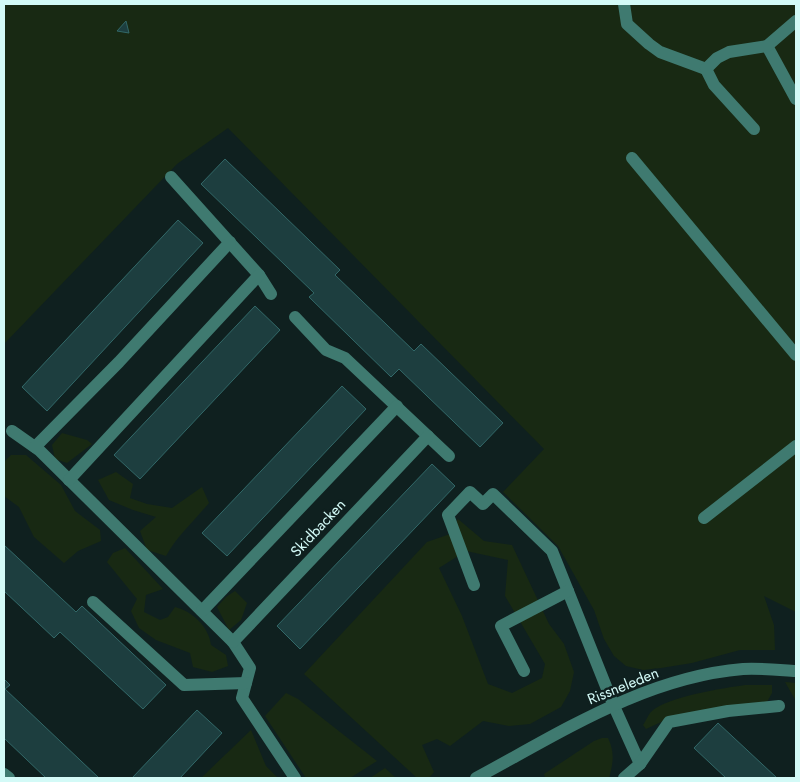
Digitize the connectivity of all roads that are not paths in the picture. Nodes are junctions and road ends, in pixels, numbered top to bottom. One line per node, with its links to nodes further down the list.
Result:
1 (624, 4): 4 (street)
2 (796, 21): 3 (street)
3 (767, 46): 4 (street); 5 (street)
4 (706, 69): 6 (street)
5 (796, 99)
6 (754, 129)
7 (632, 158): 13 (street)
8 (171, 178): 9 (street)
9 (230, 242): 10 (street); 18 (street)
10 (259, 275): 11 (street); 20 (street)
11 (271, 294)
12 (294, 317): 14 (street)
13 (796, 355)
14 (397, 406): 16 (street); 25 (street, Skidbacken)
15 (12, 431): 18 (street)
16 (428, 436): 19 (street); 26 (street, Skidbacken)
17 (796, 446): 21 (street)
18 (35, 447): 20 (street)
19 (449, 456)
20 (69, 480): 25 (street)
21 (704, 518)
22 (474, 584): 23 (street)
23 (568, 591): 27 (street); 30 (street)
24 (93, 602): 29 (street)
25 (202, 611): 26 (street)
26 (233, 642): 29 (street)
27 (524, 671)
28 (796, 671): 30 (street, Rissneleden)
29 (246, 683): 35 (street)
30 (613, 704): 32 (street); 36 (street, Rissneleden)
31 (779, 706): 32 (street)
32 (640, 764): 37 (street)
33 (4, 774): 34 (street)
34 (9, 778)
35 (295, 778)
36 (476, 778)
37 (624, 778)

